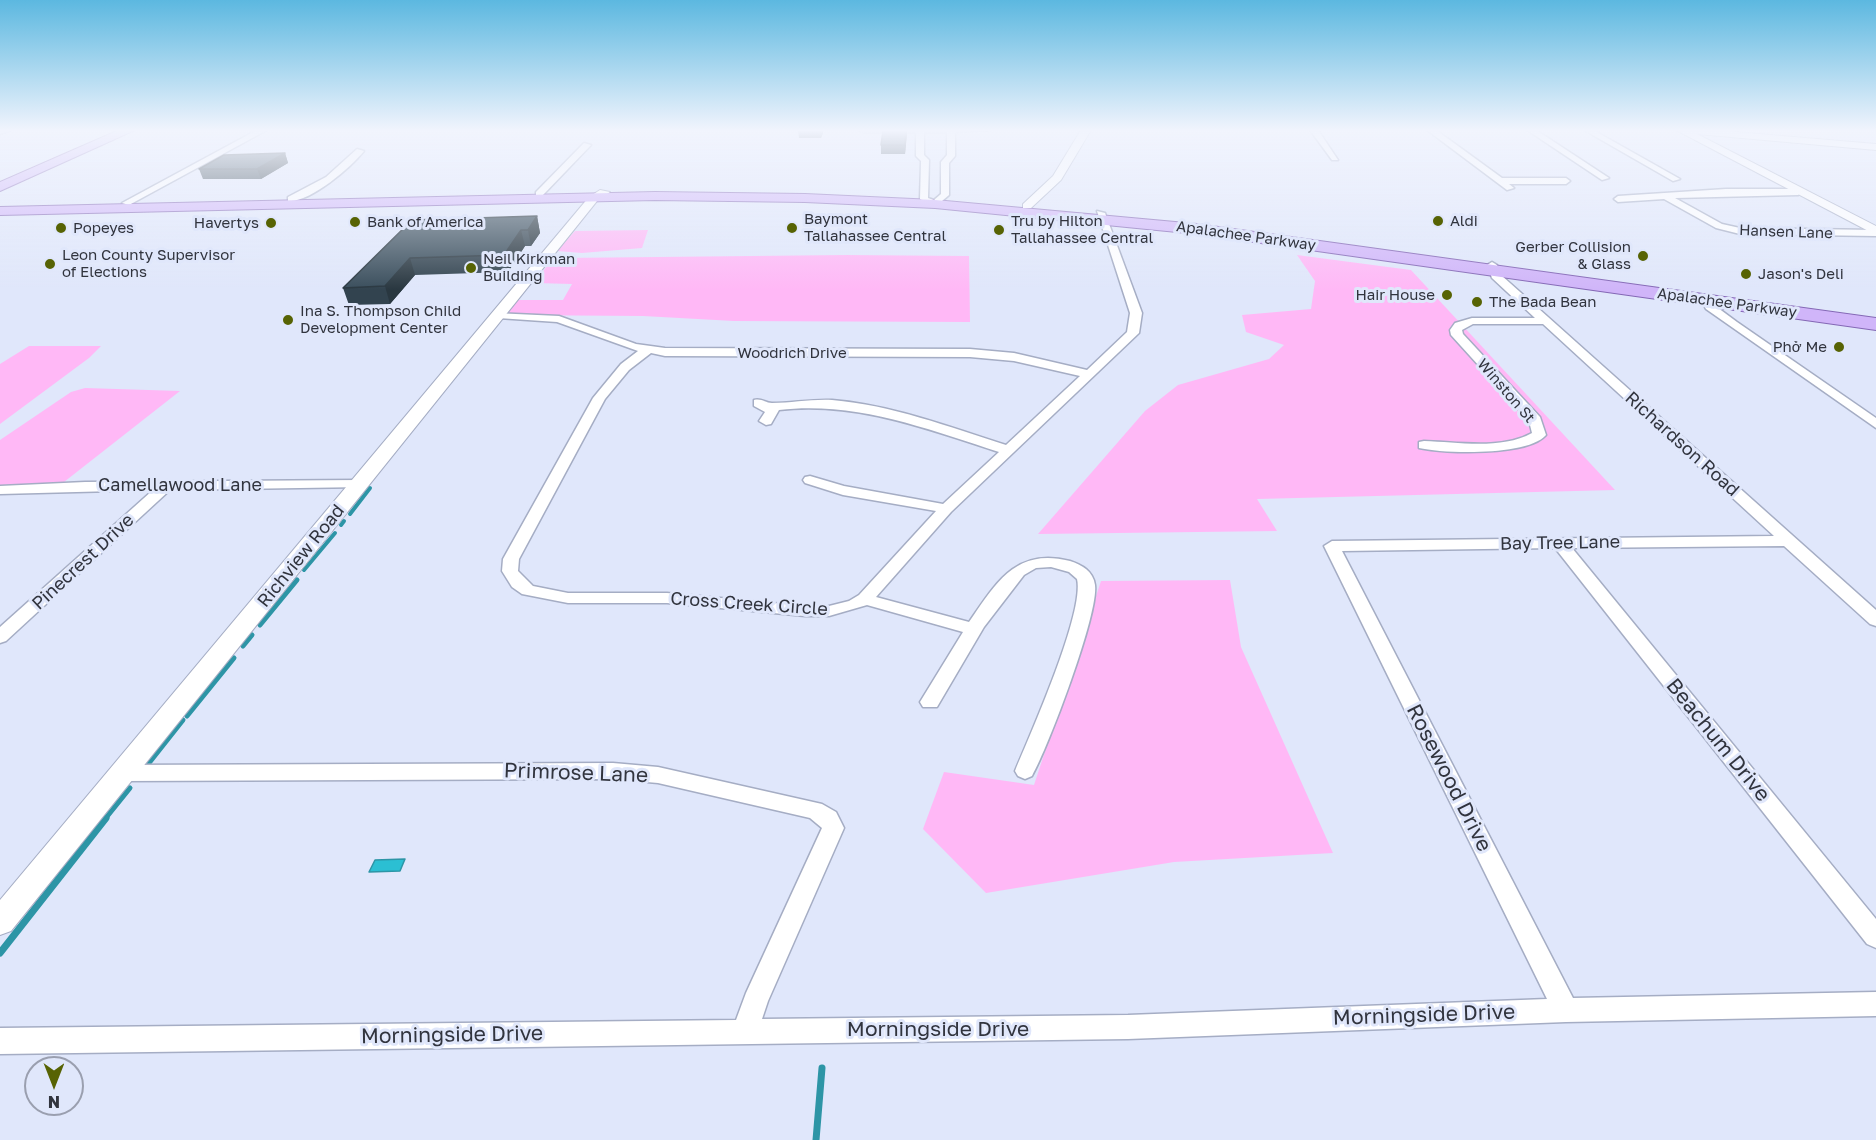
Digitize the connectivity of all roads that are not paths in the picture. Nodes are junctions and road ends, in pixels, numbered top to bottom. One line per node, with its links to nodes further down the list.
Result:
1 (165, 183): 22 (street)
2 (311, 183): 19 (street)
3 (319, 183): 19 (street)
4 (550, 183): 13 (street)
5 (930, 183): 20 (street)
6 (945, 183): 20 (street)
7 (1051, 183): 23 (street)
8 (1503, 183): 10 (street)
9 (1781, 183): 12 (street)
10 (1510, 188)
11 (783, 192): 14 (main road, Apalachee Parkway); 15 (main road); 20 (main road, Apalachee Parkway)
12 (1797, 192): 16 (street); 26 (street)
13 (539, 194): 14 (main road, Apalachee Parkway); 17 (main road, Apalachee Parkway)
14 (601, 194): 15 (main road, Apalachee Parkway); 17 (main road, Apalachee Parkway); 30 (street, Richview Road)
15 (754, 196): 20 (main road, Apalachee Parkway)
16 (1667, 197): 18 (street); 26 (street, Hansen Lane)
17 (416, 199): 19 (main road, Apalachee Parkway); 19 (main road, Apalachee Parkway)
18 (1618, 199)
19 (288, 201): 22 (main road, Apalachee Parkway); 22 (main road, Apalachee Parkway)
20 (934, 201): 23 (main road, Apalachee Parkway); 25 (main road, Apalachee Parkway)
21 (0, 205): 22 (main road, Apalachee Parkway)
22 (125, 205): 24 (main road, Apalachee Parkway)
23 (1027, 206): 25 (main road, Apalachee Parkway)
24 (0, 211)
25 (1101, 216): 27 (main road, Apalachee Parkway); 34 (street, Cross Creek Circle)
26 (1876, 232)
27 (1493, 268): 28 (main road, Apalachee Parkway); 29 (main road, Apalachee Parkway); 32 (street, Richardson Road)
28 (1725, 297): 29 (main road); 31 (main road, Apalachee Parkway)
29 (1706, 300): 31 (main road, Apalachee Parkway); 36 (street)
30 (498, 315): 33 (street, Woodrich Drive); 40 (street, Richview Road)
31 (1874, 320)
32 (1546, 321): 37 (street, Winston St); 44 (street, Richardson Road)
33 (649, 349): 34 (street, Woodrich Drive); 47 (street, Cross Creek Circle)
34 (1090, 374): 38 (street, Cross Creek Circle)
35 (766, 421): 38 (street)
36 (1876, 424)
37 (1424, 445)
38 (1008, 450): 43 (street, Cross Creek Circle)
39 (810, 480): 43 (street)
40 (360, 484): 41 (street, Camellawood Lane); 53 (street, Richview Road)
41 (166, 486): 42 (street, Camellawood Lane); 50 (street, Pinecrest Drive)
42 (0, 490)
43 (946, 509): 47 (street, Cross Creek Circle)
44 (1788, 541): 45 (street, Bay Tree Lane); 48 (street, Richardson Road)
45 (1559, 543): 46 (street, Bay Tree Lane); 55 (street, Beachum Drive)
46 (1332, 546): 57 (street, Rosewood Drive)
47 (869, 595): 49 (street)
48 (1876, 620)
49 (974, 629): 51 (street); 52 (street)
50 (0, 637)
51 (930, 702)
52 (1025, 771)
53 (123, 773): 54 (street, Richview Road); 58 (street, Primrose Lane)
54 (0, 922)
55 (1876, 937)
56 (1876, 1004): 57 (street, Morningside Drive)
57 (1566, 1010): 58 (street, Morningside Drive)
58 (746, 1030): 59 (street, Morningside Drive)
59 (0, 1041)

